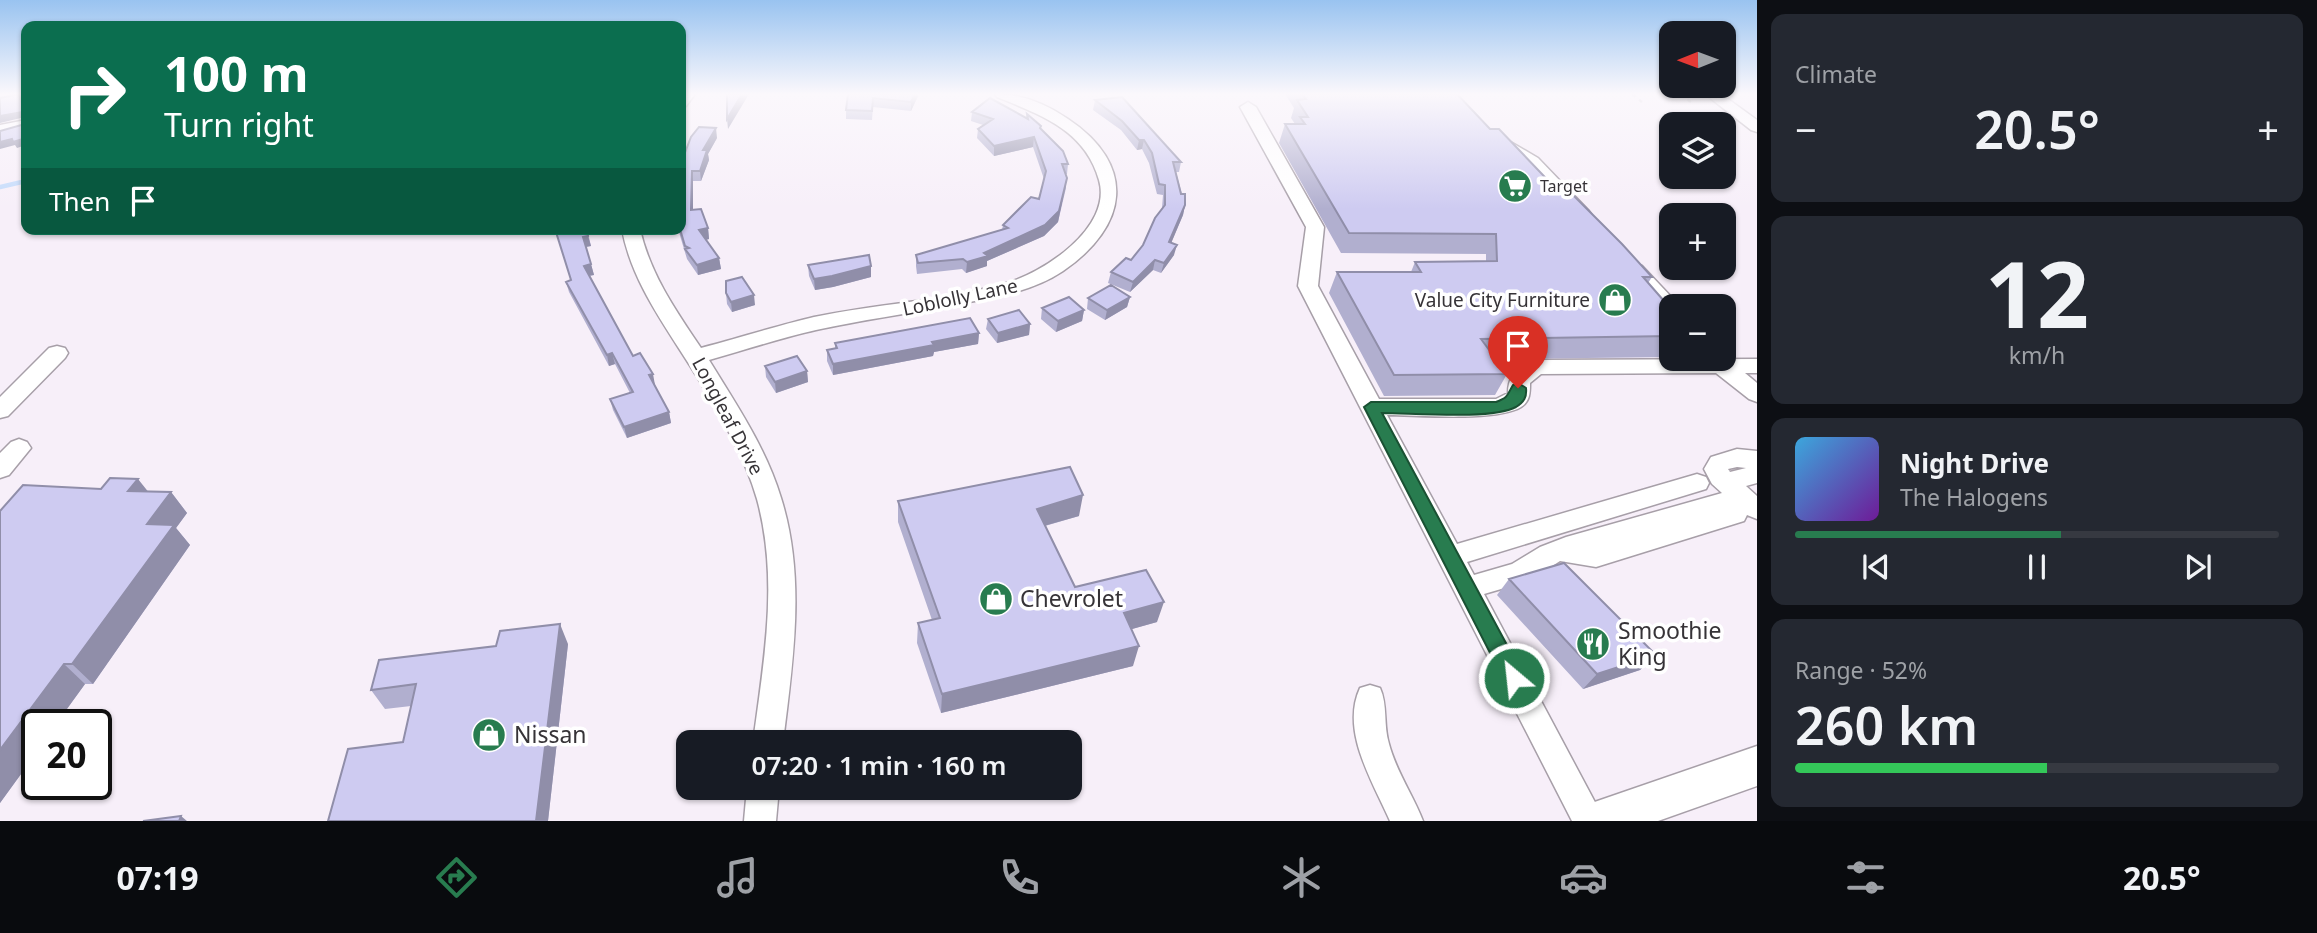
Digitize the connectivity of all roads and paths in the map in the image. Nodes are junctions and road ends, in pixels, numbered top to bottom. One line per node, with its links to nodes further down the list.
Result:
1 (1076, 132): 9 (street, Loblolly Lane)
2 (1262, 132): 15 (street)
3 (1488, 132): 4 (street)
4 (1592, 225)
5 (633, 235): 9 (street, Longleaf Drive)
6 (1625, 259): 7 (street)
7 (1659, 295)
8 (57, 353): 16 (street)
9 (696, 357): 28 (street, Longleaf Drive)
10 (1659, 361): 15 (street)
11 (1736, 362): 12 (street)
12 (1755, 367)
13 (1733, 371): 14 (street)
14 (1757, 394)
15 (1371, 407): 23 (street)
16 (0, 410)
17 (19, 448): 19 (street)
18 (1757, 460): 22 (street)
19 (0, 469)
20 (1757, 474): 22 (street)
21 (1697, 483): 23 (street)
22 (1739, 506): 24 (street)
23 (1450, 557): 24 (street)
24 (1466, 588): 33 (street)
25 (1637, 626): 26 (path)
26 (1625, 631)
27 (1370, 698): 32 (street)
28 (769, 730)
29 (1757, 766): 34 (main road)
30 (762, 800): 31 (street)
31 (760, 821)
32 (1408, 821)
33 (1588, 821)
34 (1598, 821)

